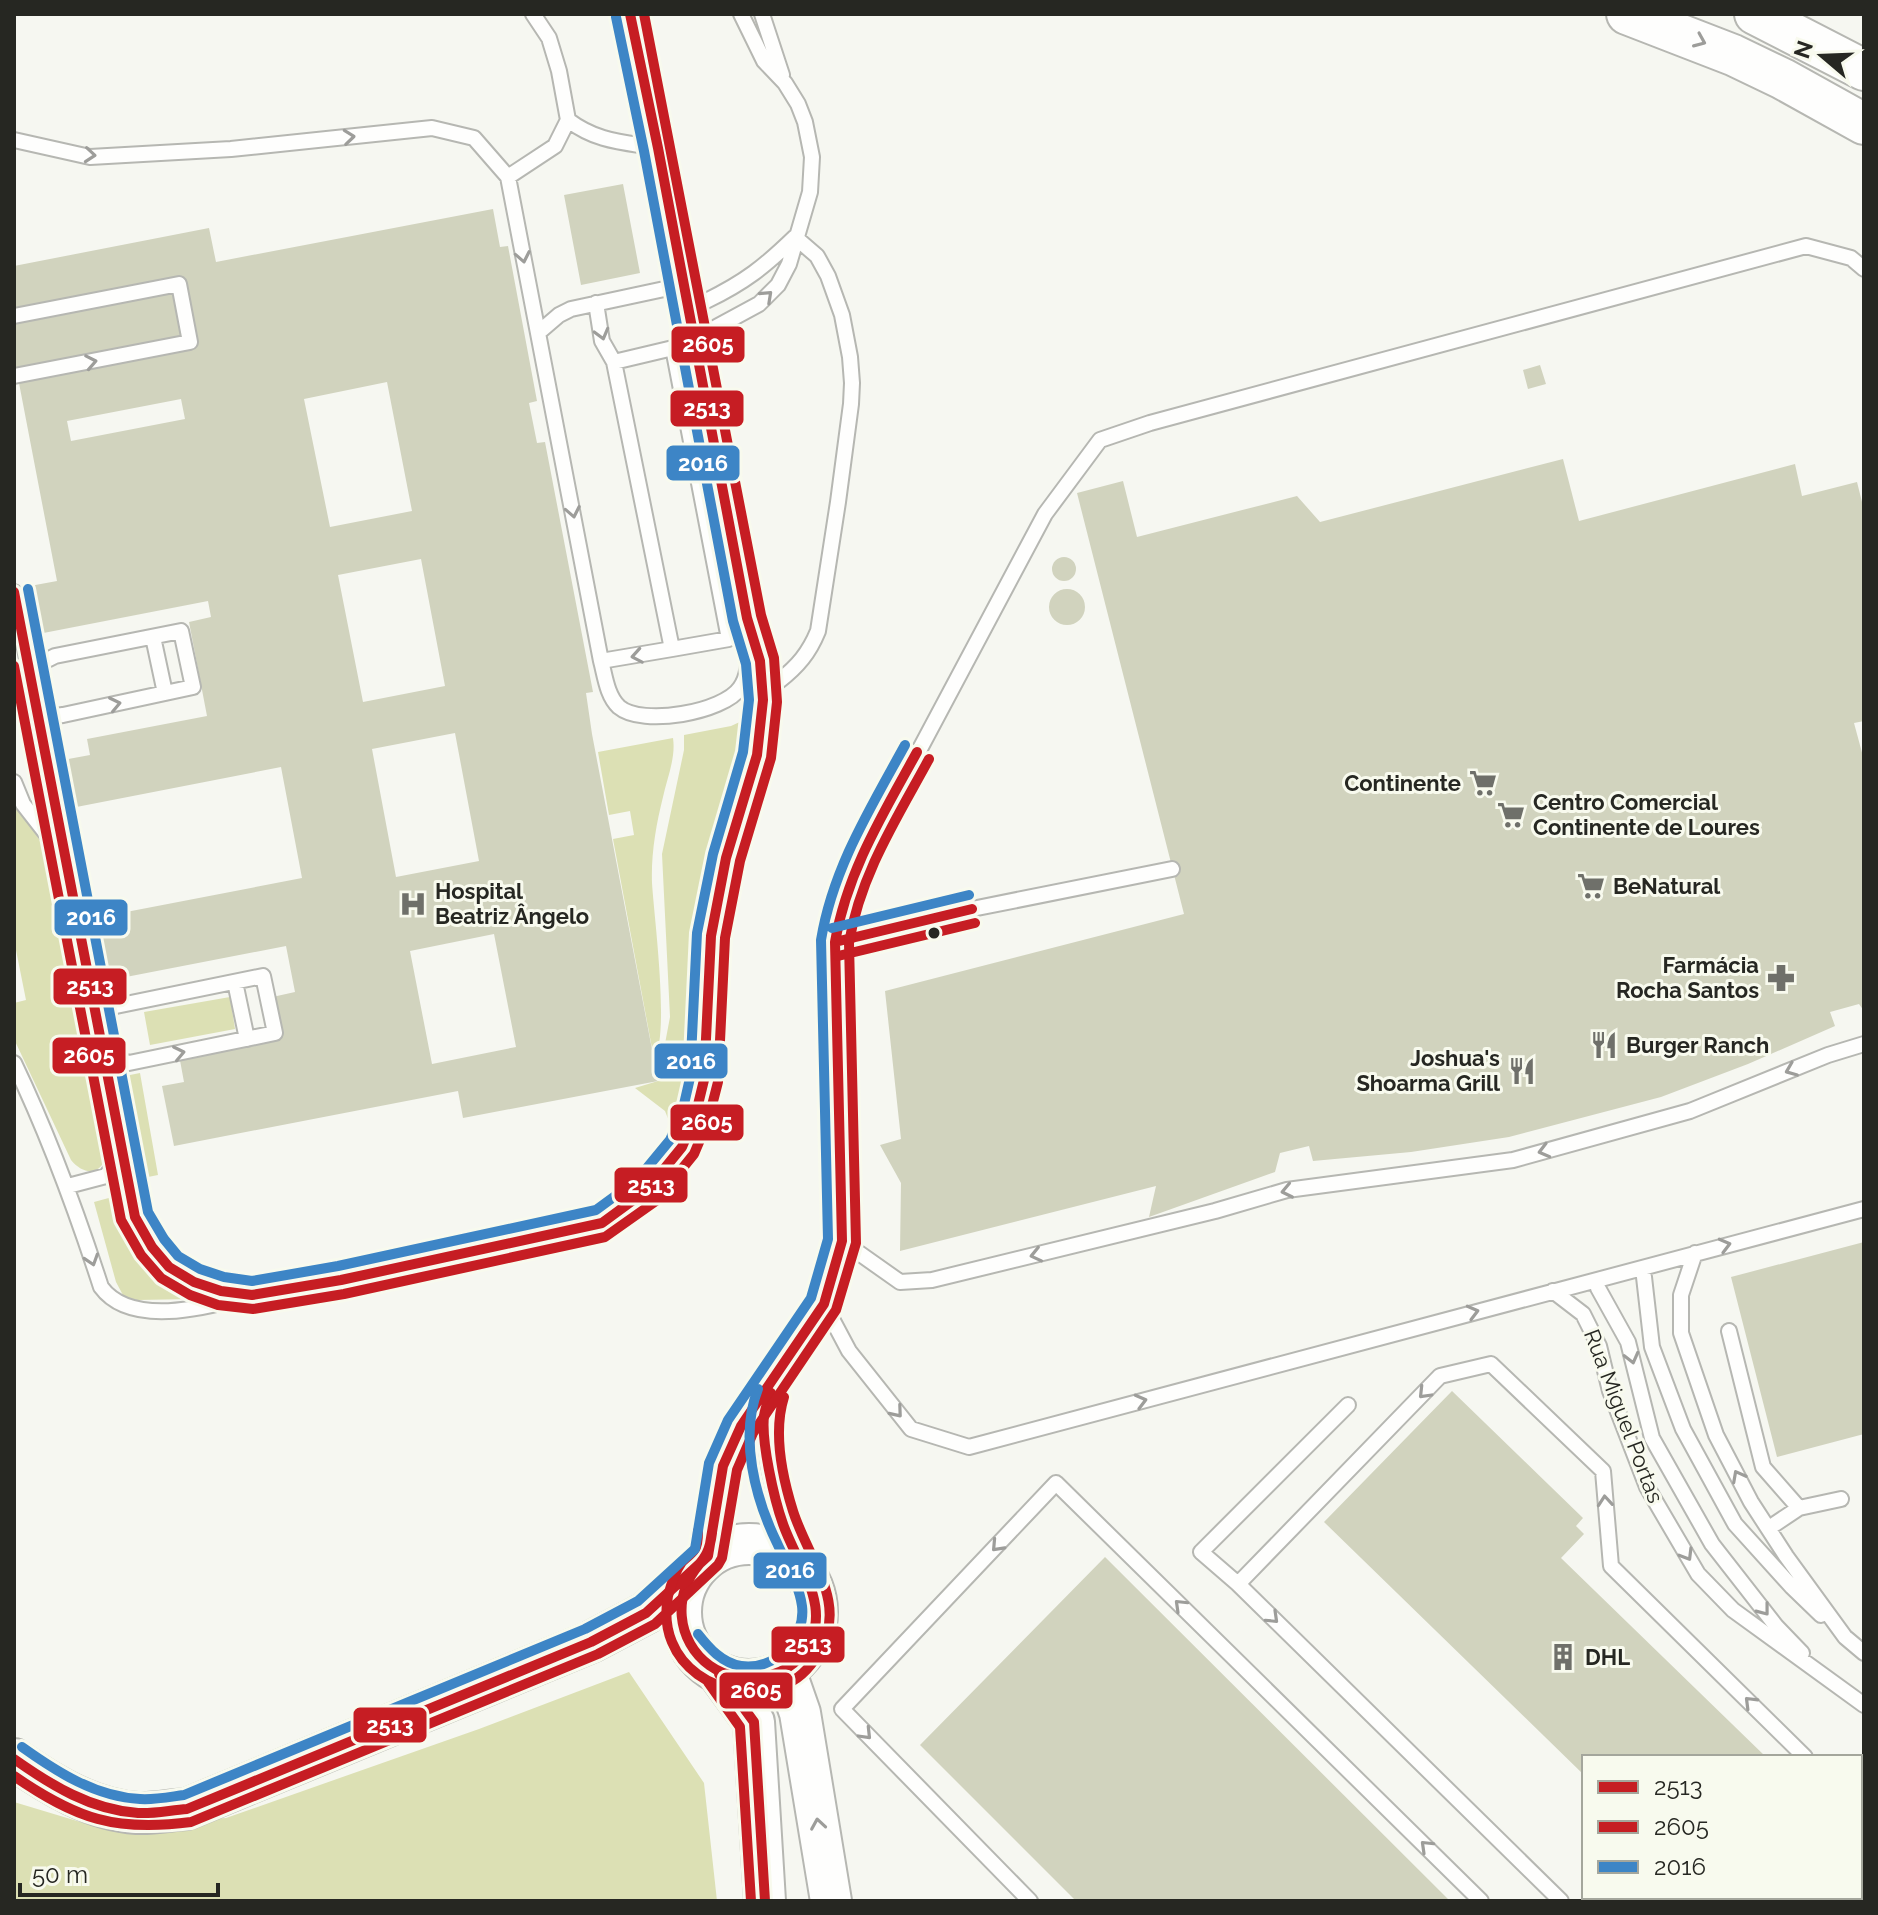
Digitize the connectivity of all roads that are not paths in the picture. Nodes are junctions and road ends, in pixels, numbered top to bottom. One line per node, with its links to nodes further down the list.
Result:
1 (533, 14): 9 (lane)
2 (630, 14): 12 (lane)
3 (741, 14): 8 (lane)
4 (762, 14): 8 (lane)
5 (1627, 14): 10 (main road, one-way to 10)
6 (1755, 14): 7 (main road)
7 (1864, 70)
8 (785, 83): 14 (lane)
9 (568, 120): 12 (lane); 13 (lane)
10 (1864, 124)
11 (14, 140): 13 (lane, one-way to 13)
12 (658, 148): 16 (lane)
13 (508, 177): 21 (lane, one-way to 21)
14 (795, 237): 17 (lane); 20 (lane, one-way to 14); 31 (lane)
15 (1864, 269): 37 (lane)
16 (685, 292): 18 (lane); 26 (lane)
17 (706, 301)
18 (596, 303): 21 (lane); 22 (lane, one-way to 22)
19 (14, 316): 23 (lane, one-way to 19)
20 (711, 330)
21 (538, 333): 29 (lane, one-way to 29)
22 (614, 362): 28 (lane); 28 (lane)
23 (14, 376)
24 (14, 593): 25 (lane)
25 (16, 614): 30 (lane)
26 (747, 618): 29 (lane); 52 (lane)
27 (153, 637): 30 (lane); 32 (lane); 32 (lane)
28 (672, 649): 29 (lane, one-way to 29)
29 (601, 661)
30 (29, 669): 33 (lane)
31 (779, 681)
32 (165, 693): 33 (lane, one-way to 32)
33 (38, 718): 35 (lane)
34 (14, 782): 35 (lane)
35 (65, 858): 39 (lane)
36 (1172, 869): 37 (lane)
37 (835, 942): 47 (lane)
38 (235, 982): 39 (lane); 40 (lane); 40 (lane)
39 (95, 1018): 42 (lane)
40 (247, 1039): 42 (lane, one-way to 40)
41 (1864, 1044): 47 (lane, one-way to 47)
42 (104, 1056): 44 (lane)
43 (14, 1063): 45 (lane)
44 (123, 1155): 45 (lane); 52 (lane)
45 (68, 1186): 52 (lane, one-way to 52)
46 (1864, 1209): 48 (lane, one-way to 46)
47 (842, 1241): 53 (lane)
48 (1695, 1253): 51 (lane); 59 (lane, one-way to 48)
49 (1644, 1277): 63 (lane)
50 (1598, 1288): 69 (lane, one-way to 69)
51 (1553, 1291): 53 (lane, one-way to 51); 69 (lane, Rua Miguel Portas, one-way to 69)
52 (252, 1295)
53 (824, 1304): 55 (lane)
54 (1729, 1331): 58 (lane)
55 (774, 1381): 60 (lane); 61 (lane)
56 (1348, 1405): 62 (lane)
57 (1841, 1499): 58 (lane)
58 (1799, 1508): 59 (lane)
59 (1769, 1528): 63 (lane)
60 (701, 1563): 61 (main road); 64 (main road); 65 (main road)
61 (810, 1581): 67 (main road)
62 (1238, 1584): 71 (lane, one-way to 62); 77 (lane, one-way to 77)
63 (1845, 1637): 66 (lane)
64 (591, 1642): 65 (main road); 72 (main road)
65 (687, 1642): 68 (main road)
66 (1864, 1653)
67 (785, 1670): 68 (main road); 74 (main road, one-way to 67)
68 (719, 1674): 73 (main road)
69 (1833, 1684): 70 (lane, Rua Miguel Portas)
70 (1864, 1705)
71 (1803, 1755)
72 (14, 1759)
73 (765, 1901)
74 (831, 1901)
75 (1030, 1901): 76 (lane, one-way to 75)
76 (1481, 1901)
77 (1561, 1901)

